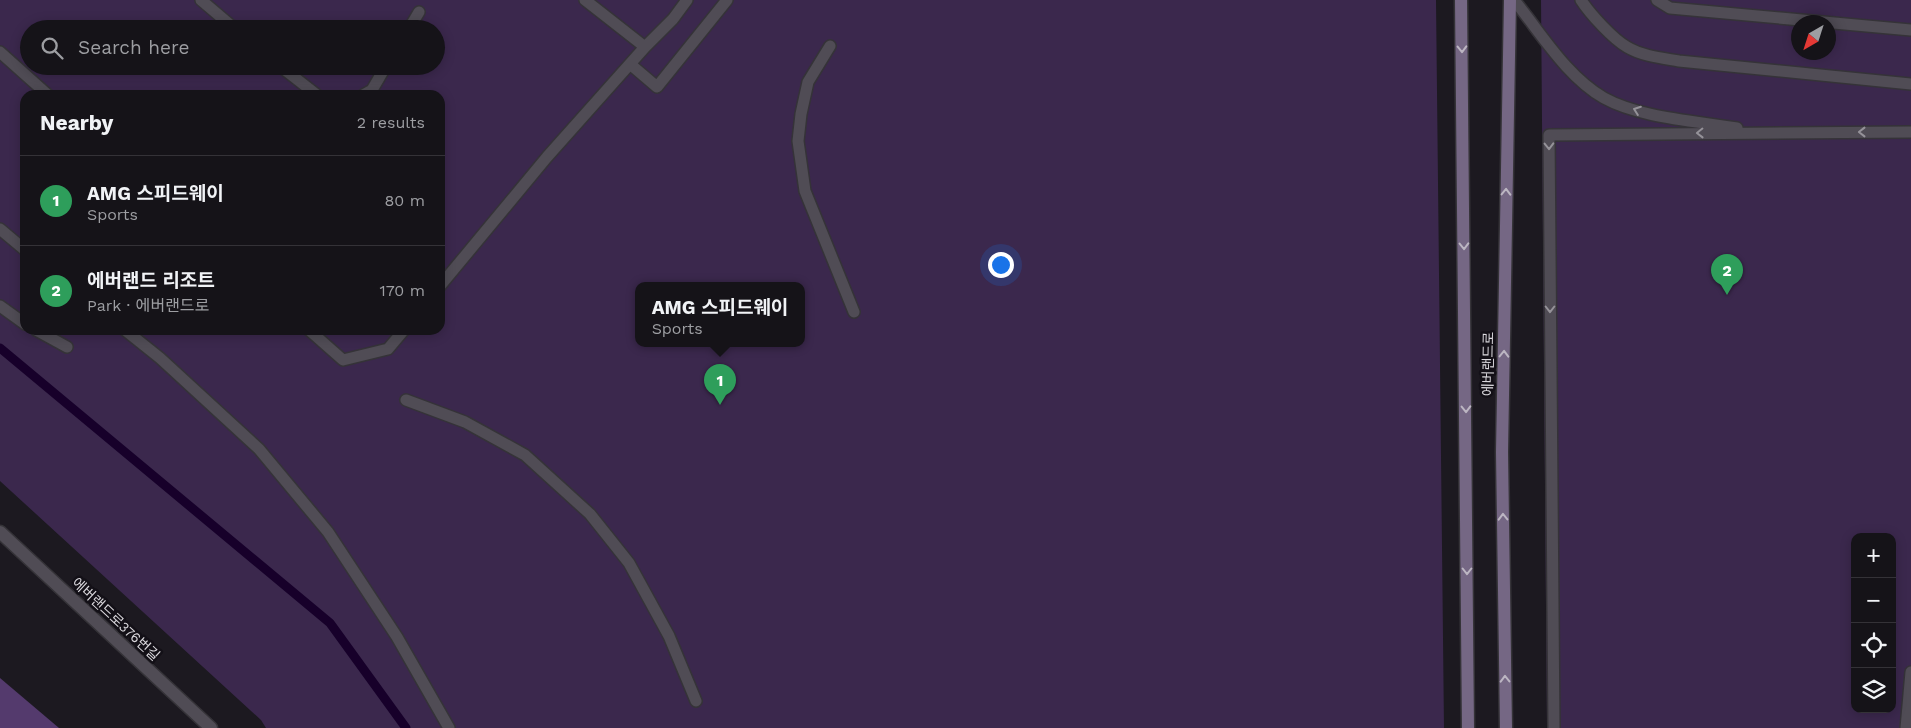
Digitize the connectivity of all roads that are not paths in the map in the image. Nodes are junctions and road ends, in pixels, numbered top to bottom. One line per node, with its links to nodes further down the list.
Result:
1 (201, 0): 11 (lane)
2 (585, 0): 15 (lane)
3 (687, 0): 15 (lane)
4 (726, 0): 17 (lane)
5 (1461, 0): 45 (street, 에버랜드로, one-way to 45)
6 (1510, 0): 46 (street, 에버랜드로, one-way to 6)
7 (1514, 0): 27 (lane, one-way to 7)
8 (1581, 0): 22 (lane)
9 (1657, 0): 13 (lane)
10 (419, 12): 12 (lane)
11 (224, 20)
12 (414, 20)
13 (1911, 30)
14 (830, 46): 32 (lane)
15 (646, 47): 17 (lane)
16 (0, 52): 18 (lane)
17 (630, 64): 30 (lane)
18 (20, 70)
19 (26, 75): 23 (lane)
20 (291, 75): 24 (lane)
21 (381, 75): 25 (lane)
22 (1911, 84)
23 (42, 90)
24 (311, 90)
25 (372, 90)
26 (1911, 132): 27 (lane, one-way to 27)
27 (1771, 133): 47 (lane, one-way to 47)
28 (0, 229): 29 (lane)
29 (20, 246)
30 (445, 280)
31 (0, 306): 33 (lane)
32 (854, 312)
33 (20, 320)
34 (45, 335): 38 (lane)
35 (131, 335): 44 (lane)
36 (314, 335): 37 (lane)
37 (400, 335)
38 (67, 347)
39 (406, 400): 42 (lane)
40 (0, 532): 43 (street, 에버랜드로376번길)
41 (1911, 672): 48 (lane)
42 (696, 701)
43 (211, 728)
44 (449, 728)
45 (1468, 728)
46 (1506, 728)
47 (1554, 728)
48 (1906, 728)

